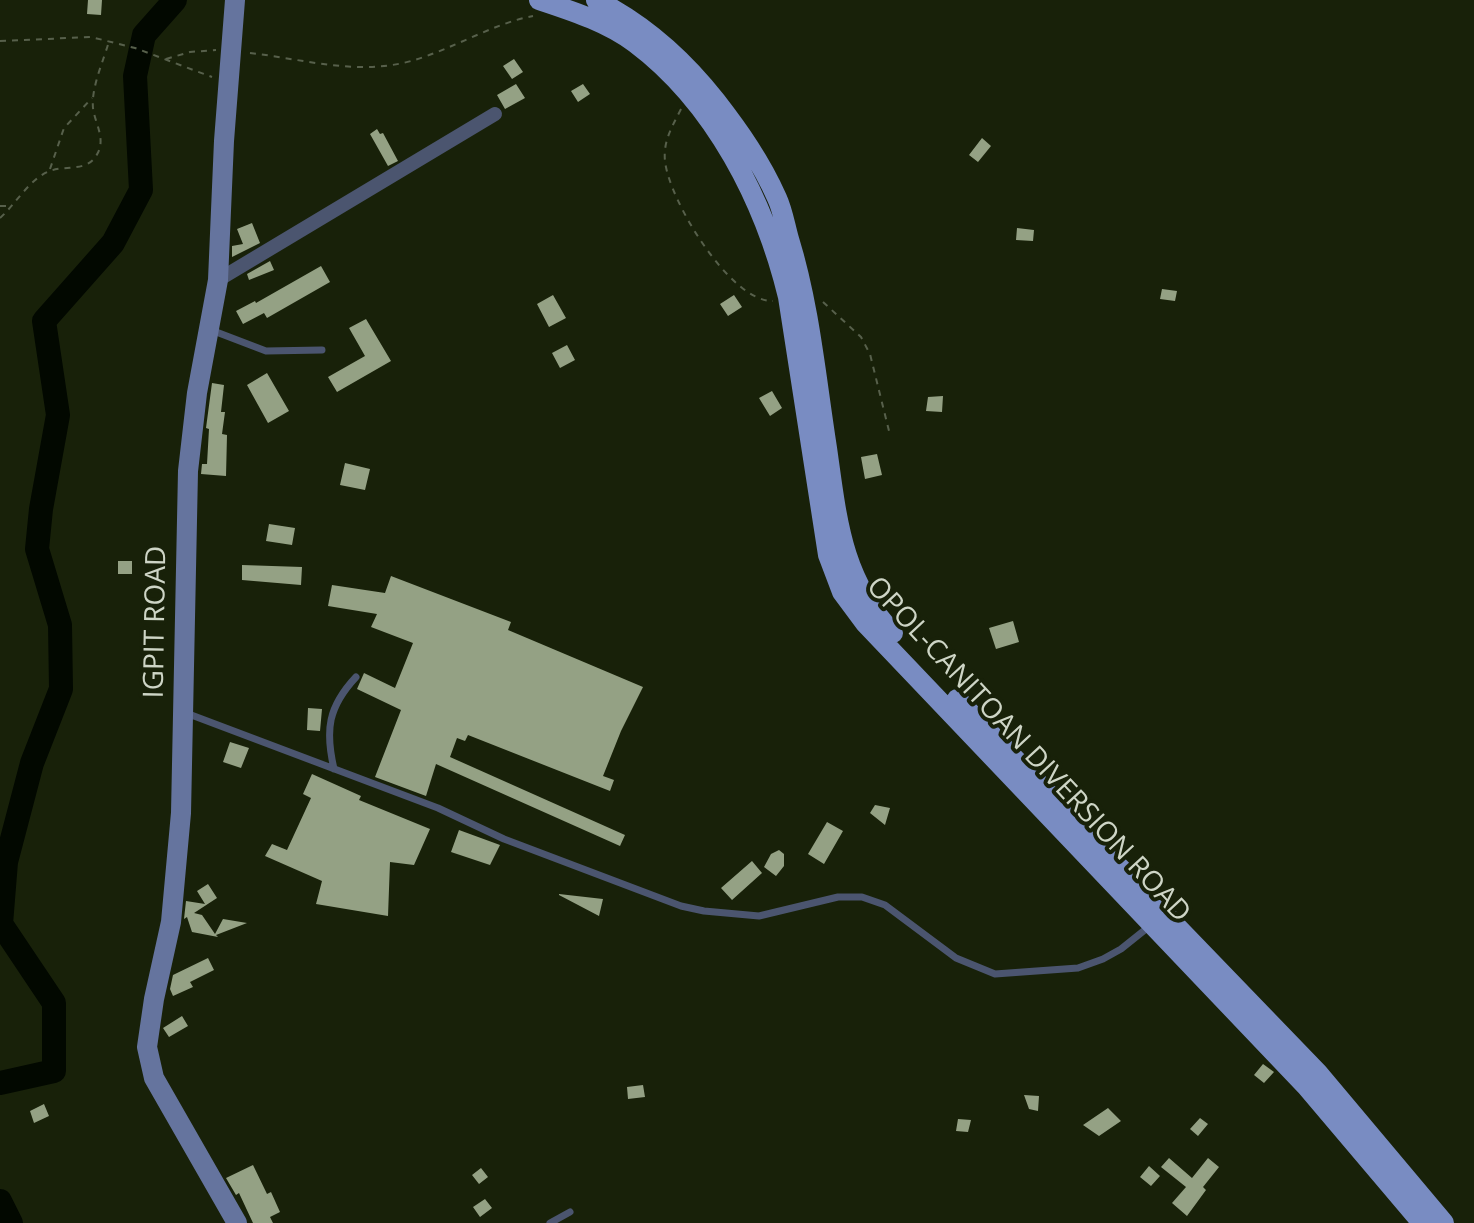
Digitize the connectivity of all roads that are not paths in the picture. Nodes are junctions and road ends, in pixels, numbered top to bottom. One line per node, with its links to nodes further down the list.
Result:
1 (235, 0): 5 (street, IGPIT ROAD)
2 (596, 0): 6 (main road, OPOL-CANITOAN DIVERSION ROAD)
3 (538, 8): 6 (main road, OPOL-CANITOAN DIVERSION ROAD)
4 (495, 114): 5 (street)
5 (218, 280): 7 (street, IGPIT ROAD)
6 (795, 295): 12 (main road, OPOL-CANITOAN DIVERSION ROAD); 17 (main road, OPOL-CANITOAN DIVERSION ROAD)
7 (209, 330): 8 (lane); 10 (street, IGPIT ROAD)
8 (322, 350)
9 (356, 677): 11 (lane)
10 (182, 712): 11 (lane); 14 (street, IGPIT ROAD)
11 (334, 769): 12 (lane)
12 (1153, 924): 16 (main road, OPOL-CANITOAN DIVERSION ROAD)
13 (570, 1212): 15 (lane)
14 (237, 1223)
15 (550, 1223)
16 (1422, 1223)
17 (1444, 1223)

